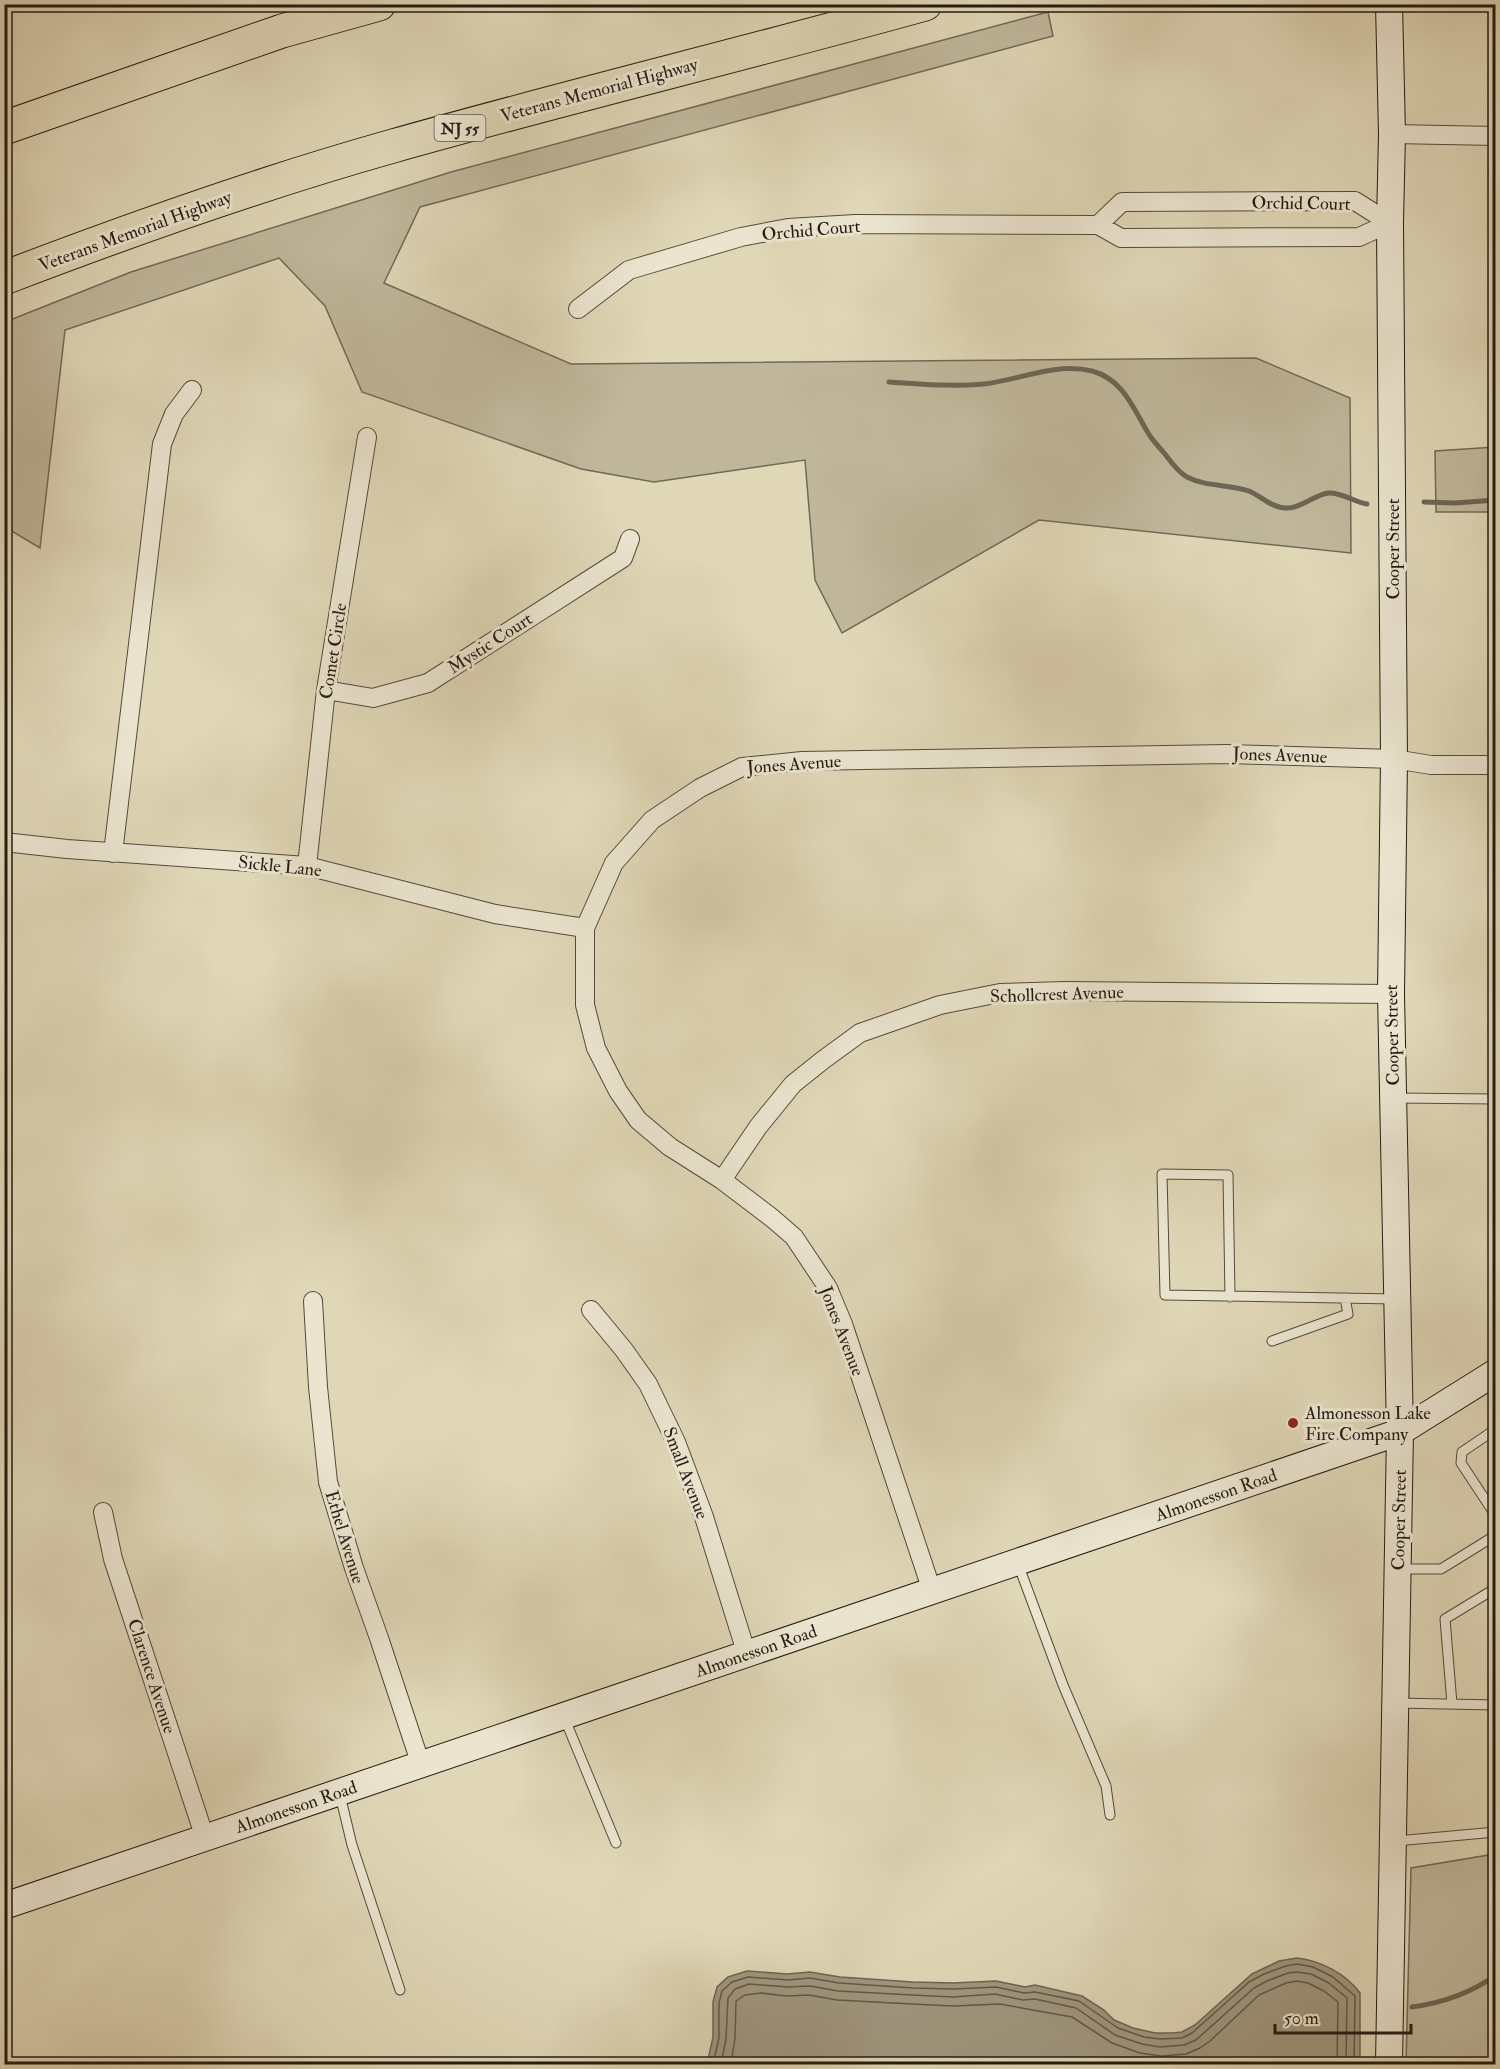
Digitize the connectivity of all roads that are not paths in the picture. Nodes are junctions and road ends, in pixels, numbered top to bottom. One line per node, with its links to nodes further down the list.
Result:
1 (379, 4): 4 (highway)
2 (925, 4): 9 (highway, Veterans Memorial Highway / NJ 55)
3 (1389, 4): 5 (main road, Cooper Street)
4 (4, 128)
5 (1392, 134): 6 (street); 7 (main road, Cooper Street)
6 (1496, 136)
7 (1390, 223): 8 (street, Orchid Court); 8 (street, Orchid Court); 15 (main road, Cooper Street)
8 (1098, 225): 10 (street, Orchid Court)
9 (4, 278)
10 (578, 309)
11 (192, 390): 18 (street)
12 (367, 437): 14 (street, Comet Circle)
13 (630, 539): 14 (street, Mystic Court)
14 (326, 690): 19 (street, Comet Circle)
15 (1394, 759): 16 (street, Jones Avenue); 20 (street, Jones Avenue); 21 (main road, Cooper Street)
16 (1496, 765)
17 (4, 842): 18 (street, Sickle Lane)
18 (113, 853): 19 (street, Sickle Lane)
19 (307, 866): 20 (street, Sickle Lane)
20 (585, 928): 24 (street, Jones Avenue)
21 (1391, 994): 22 (main road, Cooper Street); 24 (street, Schollcrest Avenue)
22 (1393, 1098): 23 (lane); 27 (main road, Cooper Street)
23 (1496, 1099)
24 (722, 1180): 40 (street, Jones Avenue)
25 (1230, 1297): 25 (lane); 26 (lane)
26 (1345, 1298): 27 (lane); 30 (lane)
27 (1397, 1299): 33 (main road, Cooper Street)
28 (313, 1300): 46 (street, Ethel Avenue)
29 (591, 1310): 41 (street, Small Avenue)
30 (1272, 1341)
31 (1496, 1372): 33 (main road, Almonesson Road)
32 (1496, 1429): 35 (lane)
33 (1400, 1432): 37 (main road, Almonesson Road); 38 (main road, Cooper Street)
34 (103, 1512): 50 (street, Clarence Avenue)
35 (1496, 1516)
36 (1496, 1535): 38 (lane)
37 (1017, 1562): 40 (main road, Almonesson Road); 48 (lane)
38 (1398, 1569): 42 (main road, Cooper Street)
39 (1496, 1588): 43 (lane)
40 (932, 1591): 41 (main road, Almonesson Road)
41 (747, 1655): 45 (main road, Almonesson Road)
42 (1395, 1703): 43 (lane); 51 (main road, Cooper Street)
43 (1452, 1704): 44 (lane)
44 (1496, 1705)
45 (564, 1717): 46 (main road, Almonesson Road); 52 (lane)
46 (421, 1765): 47 (main road, Almonesson Road)
47 (340, 1792): 50 (main road, Almonesson Road); 54 (lane)
48 (1110, 1815)
49 (1496, 1832): 51 (lane)
50 (205, 1838): 53 (main road, Almonesson Road)
51 (1393, 1842): 55 (main road, Cooper Street)
52 (616, 1843)
53 (4, 1906)
54 (400, 1990)
55 (1389, 2064)

